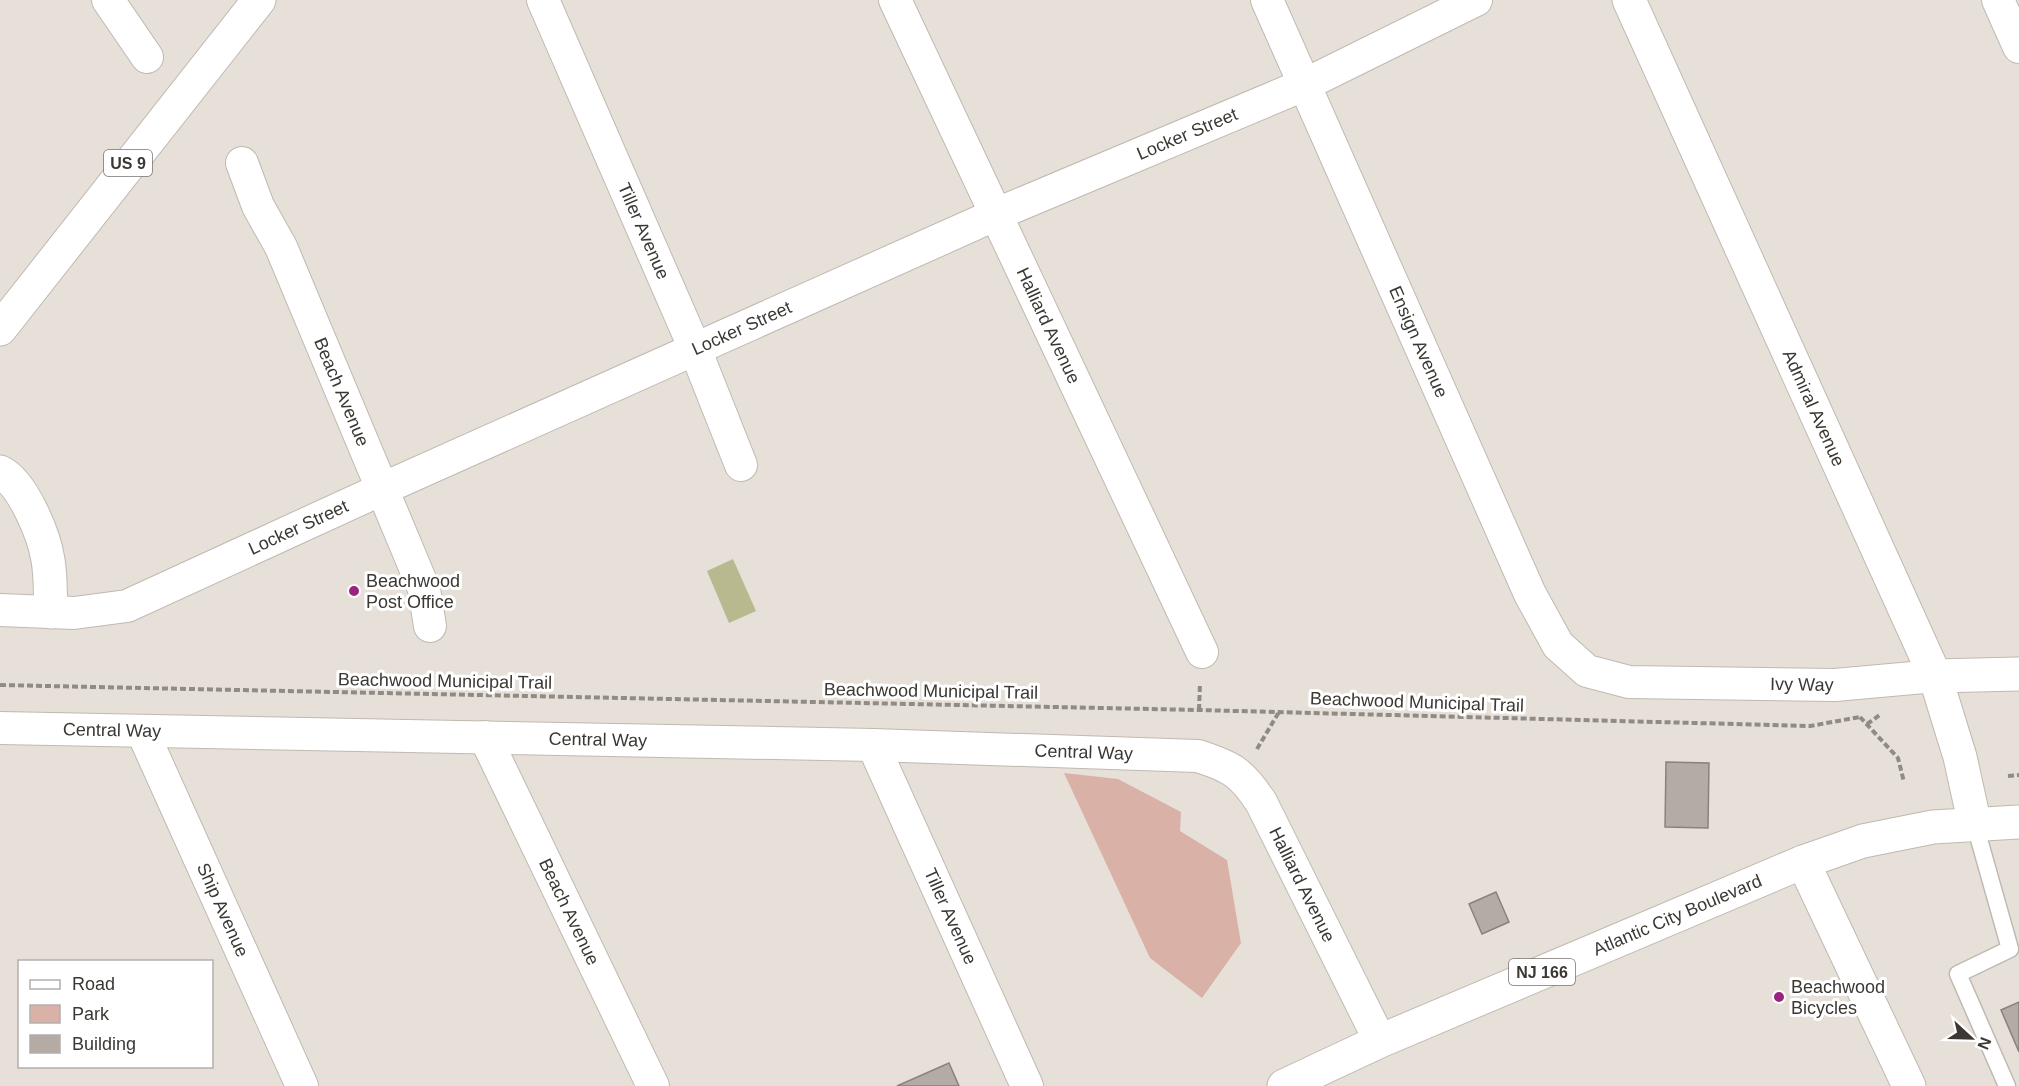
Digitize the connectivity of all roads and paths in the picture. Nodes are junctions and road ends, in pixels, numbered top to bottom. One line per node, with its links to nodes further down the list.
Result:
1 (108, 0): 10 (street)
2 (259, 0): 14 (main road, US 9)
3 (543, 0): 16 (street, Tiller Avenue)
4 (895, 0): 13 (street, Halliard Avenue)
5 (1267, 0): 11 (street, Ensign Avenue)
6 (1476, 0): 11 (street, Locker Street)
7 (1629, 0): 26 (main road, Admiral Avenue)
8 (1998, 0): 9 (street)
9 (2019, 47)
10 (147, 57)
11 (1306, 84): 13 (street, Locker Street); 24 (street, Ensign Avenue)
12 (242, 163): 19 (street, Beach Avenue)
13 (997, 214): 16 (street, Locker Street); 23 (street, Halliard Avenue)
14 (14, 298): 15 (main road, US 9)
15 (0, 329)
16 (695, 349): 17 (street, Tiller Avenue); 19 (street, Locker Street)
17 (741, 465)
18 (0, 472): 21 (main road)
19 (382, 489): 21 (street, Locker Street); 22 (street, Beach Avenue)
20 (0, 610): 21 (street, Locker Street)
21 (51, 612)
22 (430, 626)
23 (1202, 652)
24 (1587, 672): 28 (street, Ivy Way)
25 (2019, 674): 26 (main road, Ivy Way)
26 (1935, 676): 28 (street, Ivy Way); 41 (main road, Admiral Avenue)
27 (0, 685): 29 (path, Beachwood Municipal Trail)
28 (1835, 685): 30 (path)
29 (1279, 712): 30 (path, Beachwood Municipal Trail); 36 (path)
30 (1860, 717): 39 (path)
31 (0, 729): 32 (street, Central Way)
32 (143, 733): 33 (street, Central Way); 45 (street, Ship Avenue)
33 (485, 737): 34 (street, Central Way); 46 (street, Beach Avenue)
34 (873, 745): 35 (street, Central Way); 47 (street, Tiller Avenue)
35 (1198, 756): 36 (street, Halliard Avenue)
36 (1240, 774): 44 (street, Halliard Avenue)
37 (2019, 775): 38 (path)
38 (2008, 776)
39 (1904, 782)
40 (2019, 822): 41 (main road, Atlantic City Boulevard / NJ 166)
41 (1975, 825): 42 (main road, Atlantic City Boulevard / NJ 166); 43 (lane)
42 (1803, 862): 44 (main road, Atlantic City Boulevard / NJ 166); 49 (main road)
43 (2015, 947): 50 (lane)
44 (1380, 1041): 48 (main road, Atlantic City Boulevard / NJ 166)
45 (302, 1086)
46 (653, 1086)
47 (1027, 1086)
48 (1284, 1086)
49 (1909, 1086)
50 (2007, 1086)

